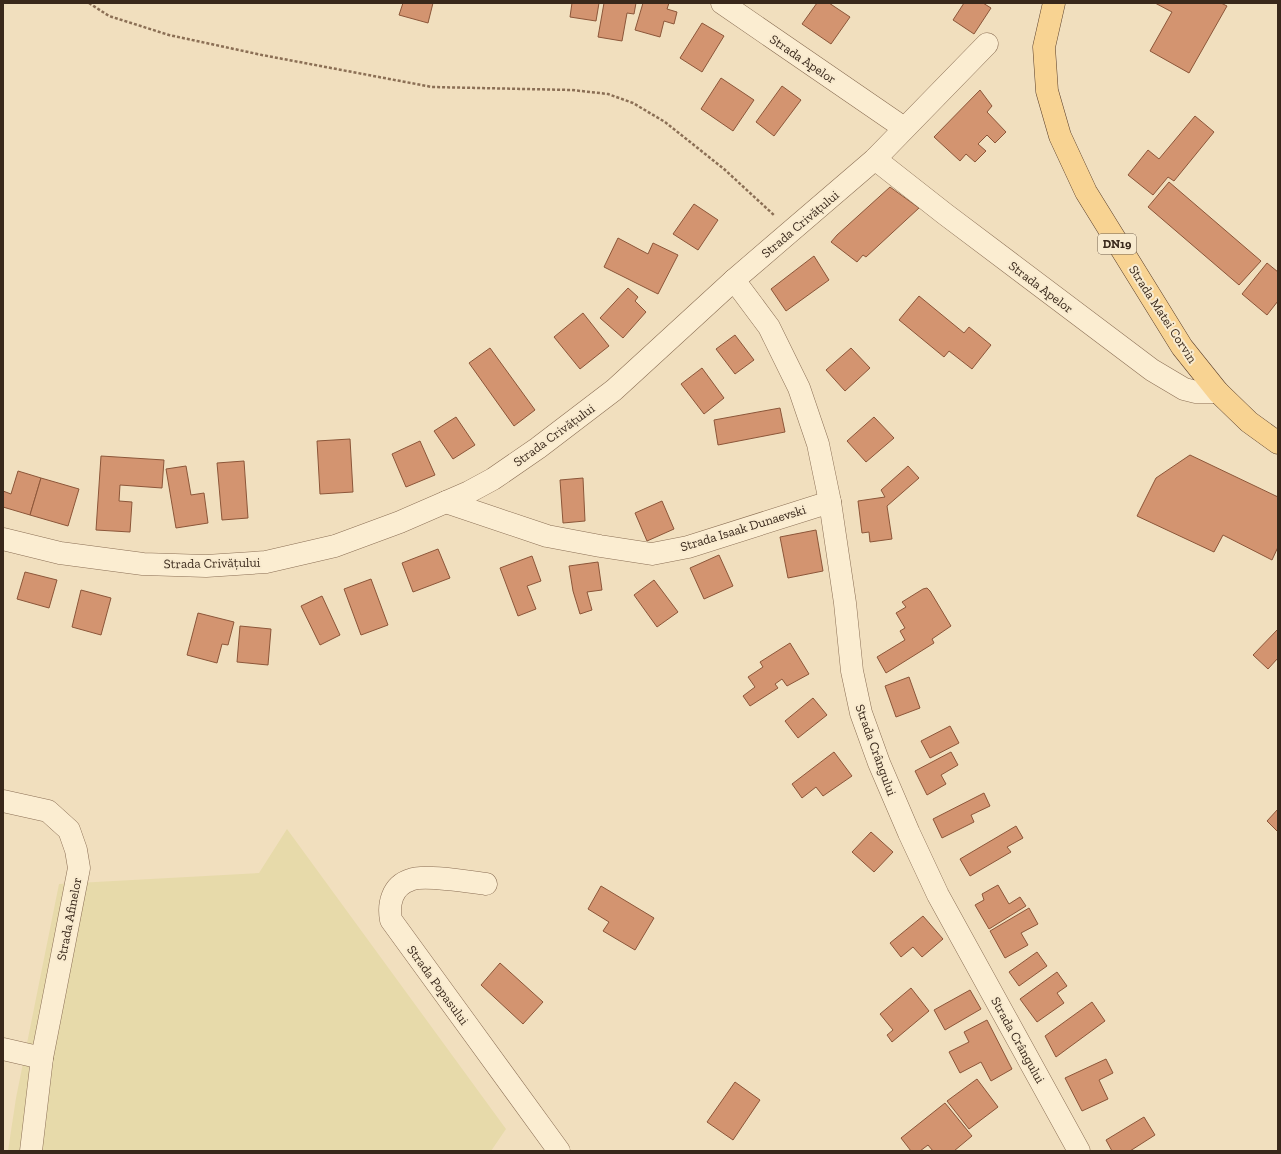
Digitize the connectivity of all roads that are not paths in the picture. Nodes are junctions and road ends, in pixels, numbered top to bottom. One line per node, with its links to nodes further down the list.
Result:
1 (722, 3): 4 (street, Strada Apelor)
2 (1054, 3): 7 (main road, Strada Matei Corvin / DN19)
3 (987, 44): 4 (street, Strada Crivățului)
4 (904, 128): 5 (street, Strada Crivățului)
5 (875, 159): 6 (street, Strada Crivățului); 7 (street, Strada Apelor)
6 (734, 280): 9 (street, Strada Crivățului); 10 (street, Strada Crângului)
7 (1218, 392): 8 (main road, Strada Matei Corvin / DN19)
8 (1278, 443)
9 (446, 502): 10 (street, Strada Isaak Dunaevski); 11 (street, Strada Crivățului)
10 (830, 502): 18 (street, Strada Crângului)
11 (3, 539)
12 (3, 801): 15 (street, Strada Afinelor)
13 (486, 884): 17 (street, Strada Popasului)
14 (3, 1049): 15 (street)
15 (42, 1058): 16 (street, Strada Afinelor)
16 (31, 1151)
17 (559, 1151)
18 (1079, 1151)

